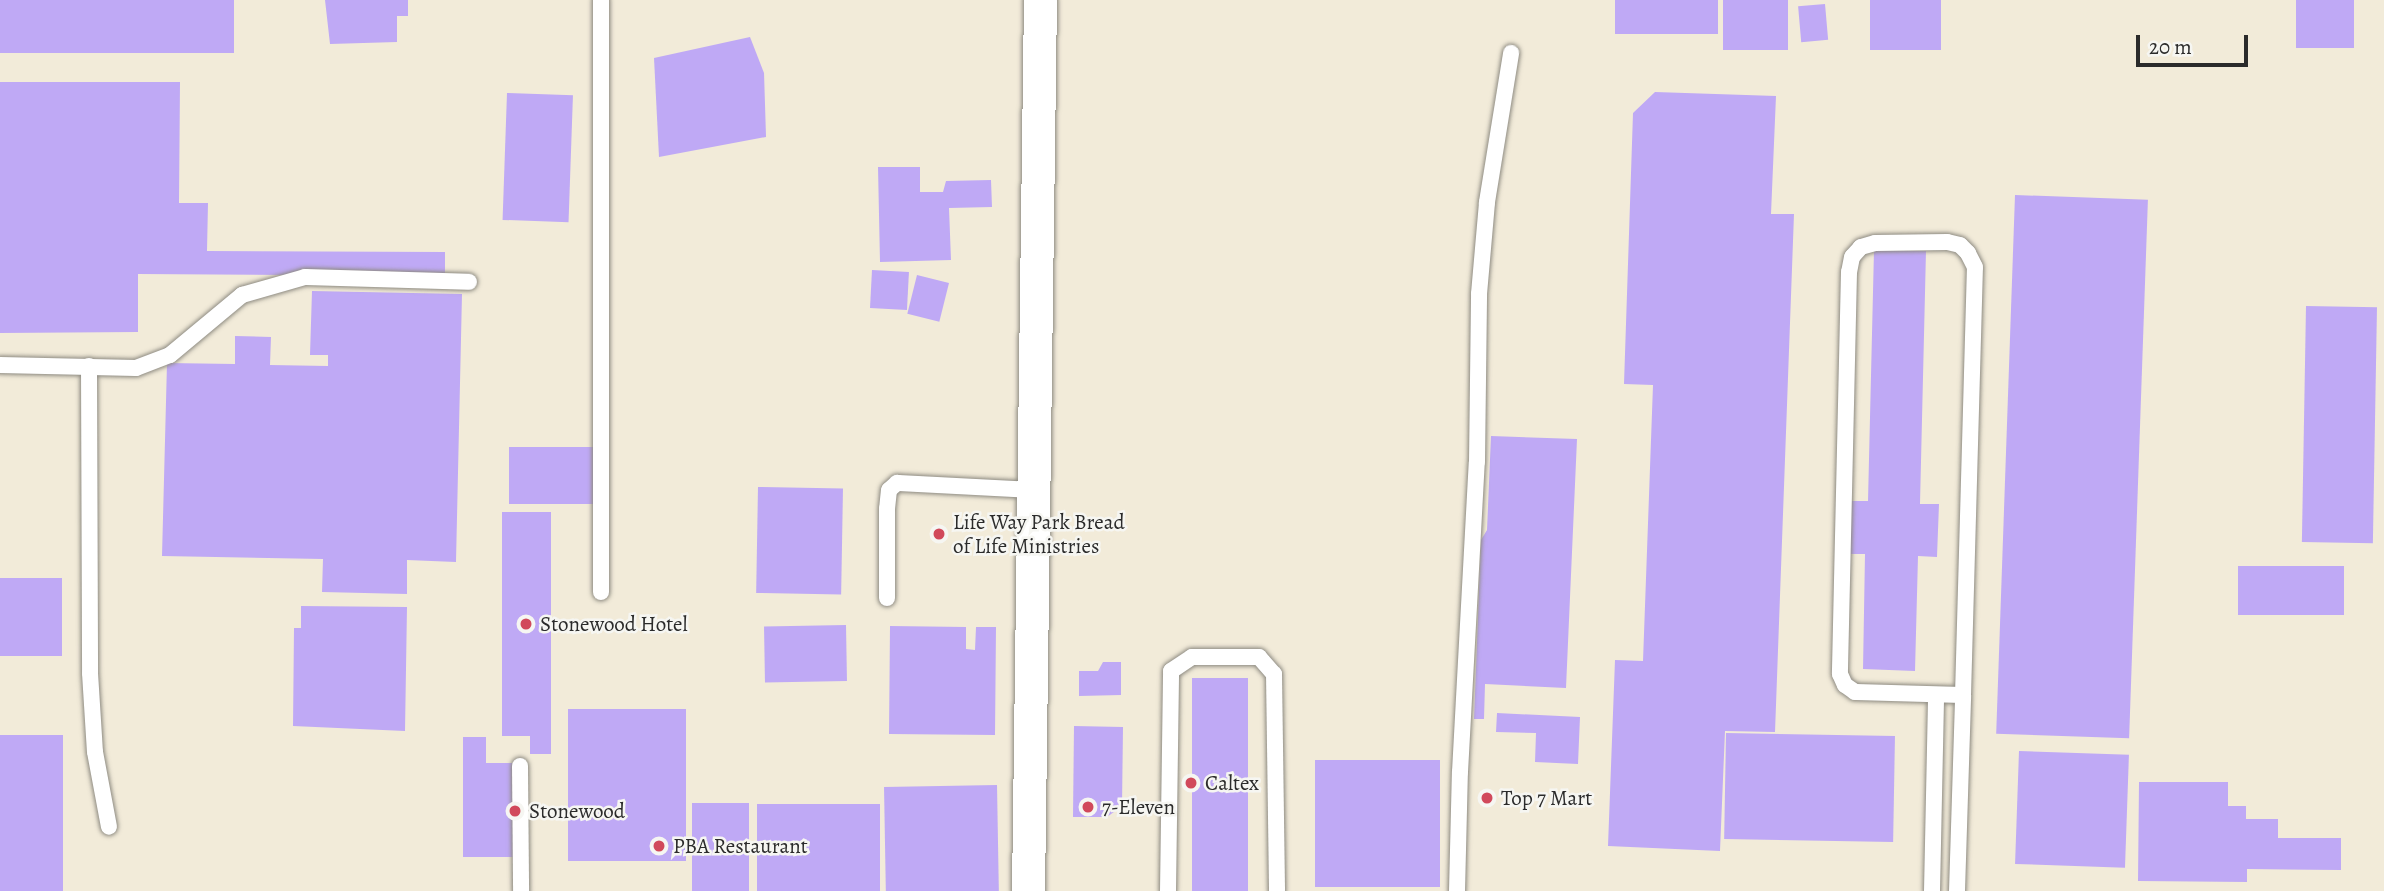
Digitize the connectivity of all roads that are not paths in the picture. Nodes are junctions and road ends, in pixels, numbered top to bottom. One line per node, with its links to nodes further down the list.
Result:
1 (601, 0): 8 (lane)
2 (1040, 0): 7 (street)
3 (1511, 53): 18 (lane)
4 (469, 282): 6 (lane)
5 (0, 365): 6 (lane)
6 (89, 366): 13 (lane)
7 (1035, 490): 9 (lane); 14 (street)
8 (601, 592)
9 (887, 598)
10 (1936, 695): 11 (lane); 11 (lane); 19 (lane)
11 (1963, 695): 20 (lane)
12 (520, 766): 15 (lane)
13 (109, 827)
14 (1033, 887)
15 (521, 891)
16 (1168, 891): 17 (lane)
17 (1277, 891)
18 (1457, 891)
19 (1932, 891)
20 (1957, 891)

